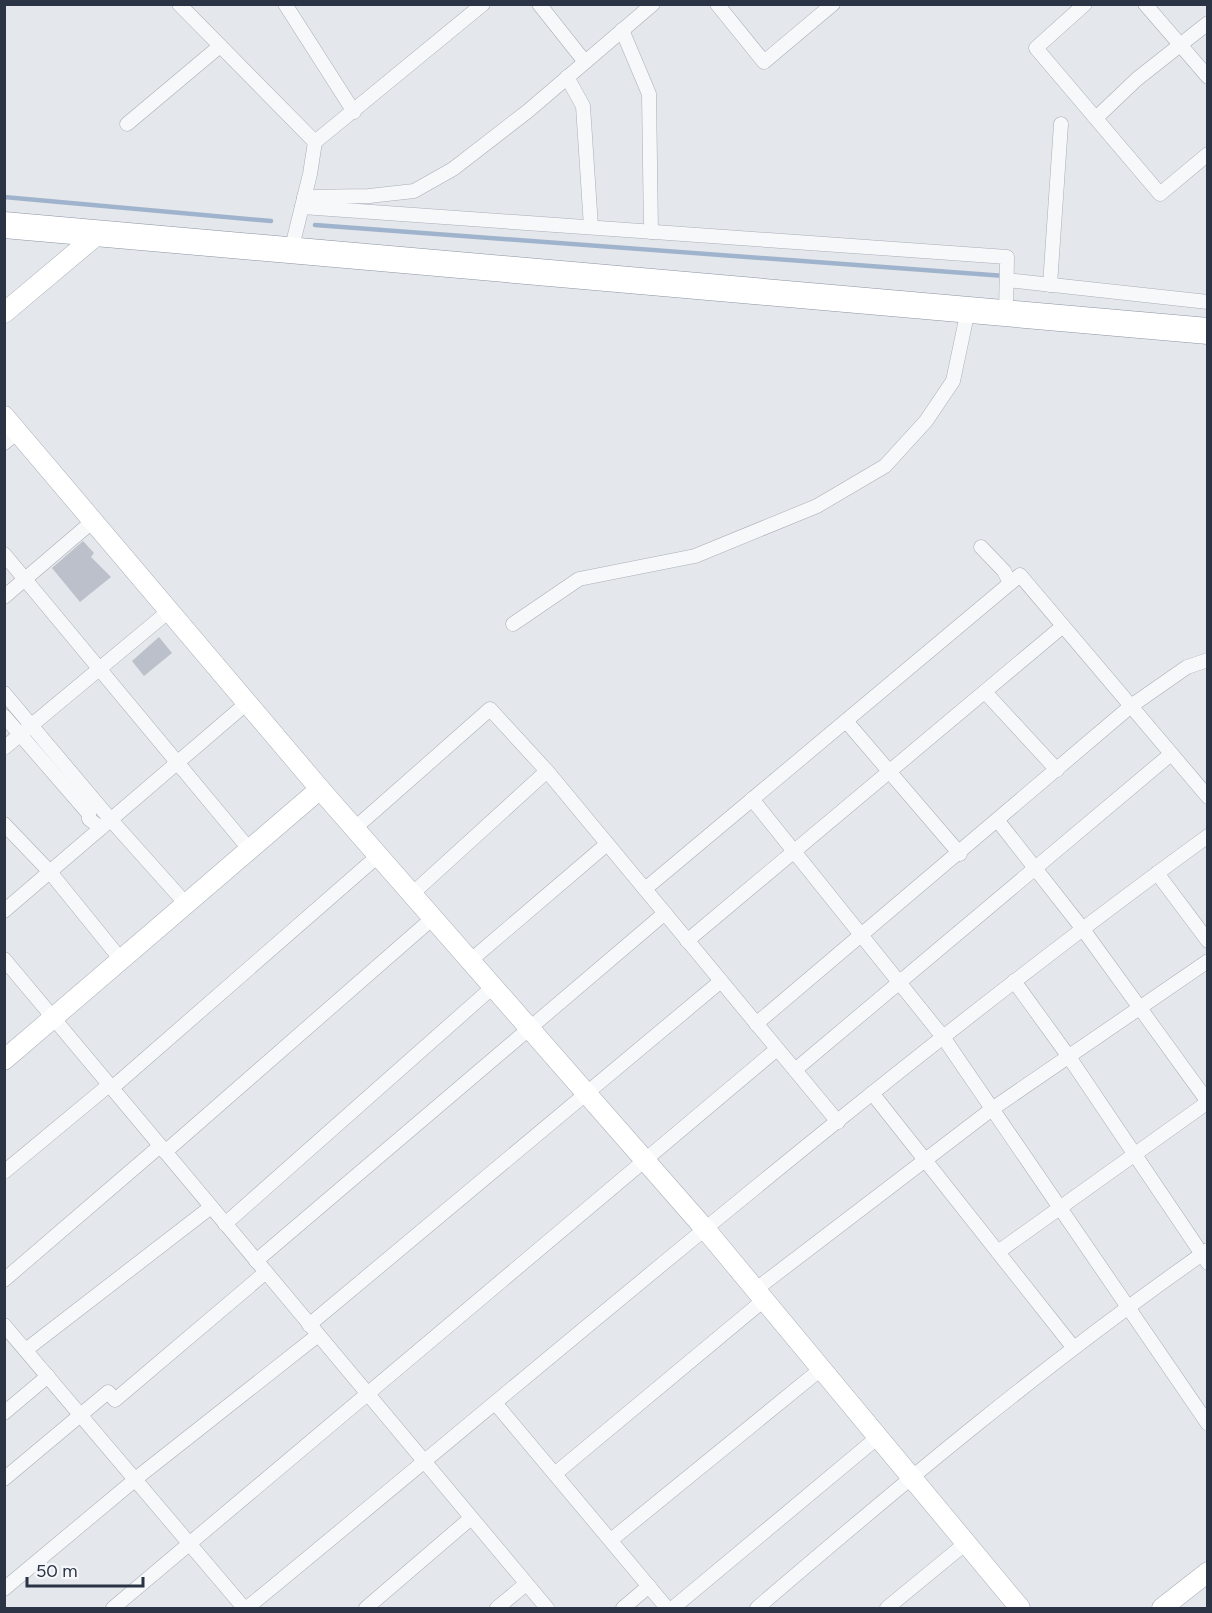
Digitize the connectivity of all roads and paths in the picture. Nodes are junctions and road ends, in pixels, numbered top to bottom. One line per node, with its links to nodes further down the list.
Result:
1 (285, 4): 17 (street)
2 (539, 4): 14 (street)
3 (653, 4): 11 (street)
4 (717, 4): 5 (street)
5 (833, 4)
6 (1085, 4): 18 (street)
7 (1145, 4): 12 (street)
8 (181, 5): 13 (street)
9 (477, 6): 17 (street)
10 (1208, 23): 12 (street)
11 (622, 30): 14 (street); 26 (street)
12 (1180, 45): 16 (street); 18 (street)
13 (220, 46): 19 (street); 21 (street)
14 (585, 62): 15 (street)
15 (567, 77): 23 (street); 25 (street)
16 (1208, 77)
17 (354, 112): 21 (street)
18 (1096, 118): 22 (street)
19 (127, 124)
20 (1061, 124): 30 (street)
21 (315, 142): 23 (street)
22 (1208, 154)
23 (303, 202): 25 (street); 28 (street)
24 (4, 225): 27 (highway)
25 (591, 227): 26 (street)
26 (651, 232): 29 (street)
27 (98, 234): 28 (highway); 33 (street)
28 (291, 251): 32 (highway)
29 (1007, 280): 30 (street); 34 (street)
30 (1050, 285): 31 (street)
31 (1208, 302)
32 (969, 310): 34 (highway); 45 (street)
33 (4, 313)
34 (1006, 314): 35 (highway)
35 (1208, 331)
36 (4, 416): 37 (street)
37 (11, 438): 38 (street)
38 (93, 521): 41 (street); 44 (street)
39 (981, 547): 42 (street)
40 (4, 554): 41 (street)
41 (26, 579): 43 (street); 48 (street)
42 (1010, 583): 46 (street); 54 (street)
43 (4, 597)
44 (169, 610): 48 (street); 51 (street)
45 (513, 624)
46 (1063, 626): 49 (street); 52 (street)
47 (1208, 660): 52 (street)
48 (99, 669): 55 (street); 59 (street)
49 (985, 692): 60 (street); 62 (street)
50 (4, 693): 55 (street)
51 (247, 703): 59 (street); 63 (street)
52 (1131, 706): 58 (street); 60 (street)
53 (4, 716): 56 (street)
54 (846, 721): 62 (street); 65 (street)
55 (32, 726): 56 (street); 68 (street)
56 (20, 735): 57 (street); 68 (street)
57 (4, 748)
58 (1171, 754): 64 (street); 76 (street)
59 (177, 763): 68 (street); 72 (street)
60 (1057, 770): 66 (street)
61 (547, 771): 69 (street); 71 (street); 80 (street)
62 (890, 772): 73 (street); 74 (street)
63 (320, 789): 69 (street); 72 (street)
64 (1208, 797)
65 (752, 799): 73 (street); 79 (street)
66 (998, 821): 74 (street); 76 (street)
67 (4, 824): 77 (street)
68 (106, 824): 77 (street); 81 (street)
69 (355, 828): 75 (street)
70 (1208, 836): 78 (street)
71 (607, 844): 79 (street); 90 (street)
72 (250, 850): 81 (street)
73 (793, 853): 86 (street); 87 (street)
74 (960, 854): 86 (street)
75 (379, 855): 80 (street); 106 (street)
76 (1036, 870): 85 (street); 95 (street)
77 (50, 872): 82 (street); 91 (street)
78 (1157, 873): 85 (street); 88 (street)
79 (645, 889): 83 (street)
80 (412, 893): 84 (street)
81 (187, 905): 91 (street)
82 (4, 911)
83 (665, 913): 87 (street); 100 (street)
84 (434, 918): 90 (street); 112 (street)
85 (1082, 928): 94 (street); 97 (street)
86 (862, 936): 95 (street); 99 (street)
87 (687, 941): 93 (street)
88 (1208, 941)
89 (4, 959): 98 (street)
90 (471, 960): 96 (street)
91 (122, 961): 98 (street)
92 (1208, 961): 97 (street)
93 (721, 981): 99 (street); 107 (street)
94 (1014, 981): 101 (street); 103 (street)
95 (899, 984): 101 (street); 105 (street)
96 (494, 986): 100 (street); 119 (street)
97 (1142, 1008): 103 (street); 109 (street)
98 (54, 1019): 104 (street); 106 (street)
99 (756, 1024): 102 (street)
100 (531, 1028): 107 (street); 123 (street)
101 (943, 1037): 108 (street); 110 (street)
102 (777, 1048): 105 (street); 114 (street)
103 (1069, 1057): 110 (street); 113 (street)
104 (4, 1060)
105 (795, 1070): 111 (street)
106 (110, 1086): 112 (street); 116 (street)
107 (586, 1092): 114 (street); 129 (street)
108 (872, 1093): 111 (street); 115 (street)
109 (1208, 1102): 113 (street)
110 (992, 1109): 115 (street); 118 (street)
111 (838, 1122): 120 (street)
112 (163, 1149): 117 (street); 125 (street)
113 (1134, 1154): 118 (street); 122 (street)
114 (645, 1160): 120 (street); 134 (street)
115 (926, 1160): 121 (street); 126 (street)
116 (4, 1172)
117 (211, 1207): 119 (street); 131 (street)
118 (1060, 1207): 121 (street); 127 (street)
119 (225, 1224): 123 (street)
120 (706, 1230): 126 (street); 135 (street)
121 (999, 1252): 130 (street)
122 (1205, 1256): 127 (street)
123 (256, 1261): 124 (street)
124 (266, 1272): 129 (street); 137 (street)
125 (4, 1280)
126 (759, 1295): 132 (street); 141 (street)
127 (1128, 1306): 130 (street); 138 (street)
128 (4, 1325): 131 (street)
129 (314, 1330): 134 (street); 144 (street)
130 (1072, 1347): 142 (street)
131 (27, 1349): 133 (street)
132 (821, 1369): 139 (street); 146 (street)
133 (48, 1376): 136 (street); 137 (street)
134 (368, 1395): 140 (street); 148 (street)
135 (496, 1404): 140 (street); 141 (street)
136 (4, 1413)
137 (81, 1415): 143 (street); 144 (street)
138 (1208, 1424)
139 (878, 1437): 142 (street); 160 (street)
140 (425, 1463): 145 (street); 154 (street)
141 (556, 1473): 146 (street)
142 (911, 1476): 147 (street); 161 (street)
143 (4, 1479)
144 (135, 1479): 148 (street); 152 (street)
145 (471, 1518): 150 (street); 155 (street)
146 (611, 1540): 151 (street)
147 (966, 1543): 162 (street); 163 (street)
148 (189, 1545): 153 (street); 154 (street)
149 (1208, 1572): 164 (street)
150 (526, 1584): 156 (street); 157 (street)
151 (649, 1586): 158 (street); 159 (street)
152 (4, 1589)
153 (113, 1608)
154 (246, 1608)
155 (366, 1608)
156 (497, 1608)
157 (547, 1608)
158 (623, 1608)
159 (667, 1608)
160 (673, 1608)
161 (757, 1608)
162 (887, 1608)
163 (1020, 1608)
164 (1162, 1608)

